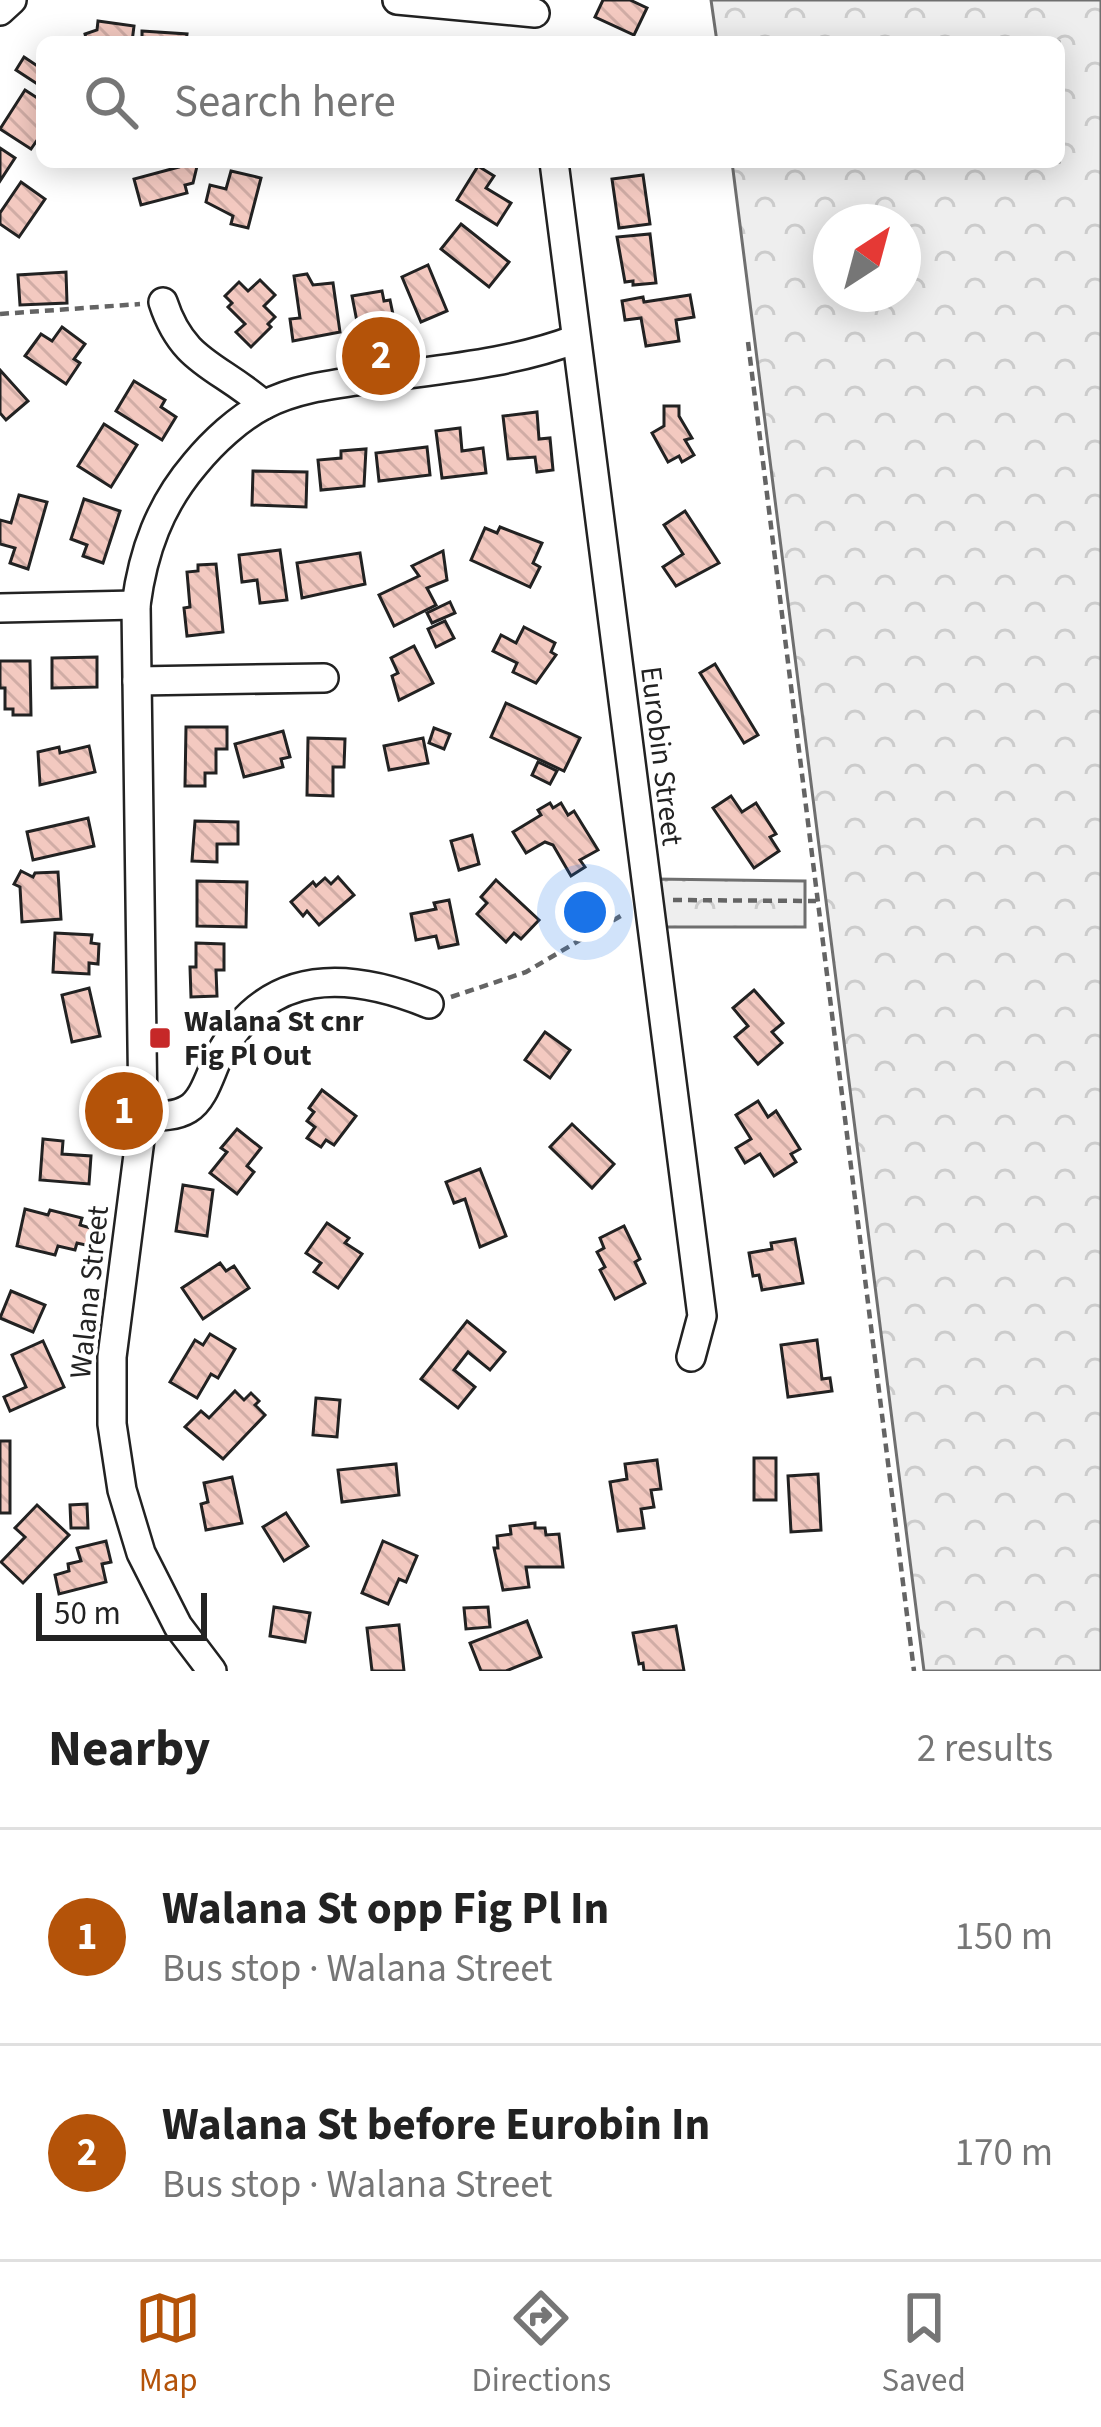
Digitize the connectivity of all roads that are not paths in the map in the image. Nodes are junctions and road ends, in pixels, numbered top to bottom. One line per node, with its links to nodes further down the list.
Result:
1 (12, 0): 4 (street)
2 (397, 0): 3 (street)
3 (534, 6): 5 (street)
4 (0, 11)
5 (538, 36)
6 (555, 168): 8 (street, Eurobin Street)
7 (163, 302): 9 (street)
8 (576, 339): 9 (street, Walana Street); 16 (street, Eurobin Street)
9 (264, 405): 10 (street, Walana Street)
10 (136, 604): 11 (street); 13 (street, Walana Street)
11 (0, 608)
12 (324, 678): 13 (street)
13 (137, 681): 15 (street, Walana Street)
14 (429, 1004): 15 (street)
15 (143, 1116): 17 (street, Walana Street)
16 (691, 1357)
17 (212, 1671)

